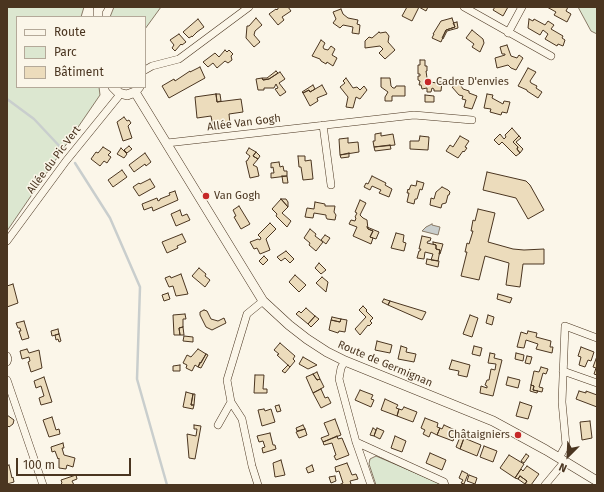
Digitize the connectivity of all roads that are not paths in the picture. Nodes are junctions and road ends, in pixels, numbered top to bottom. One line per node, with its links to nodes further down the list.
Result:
1 (248, 7): 6 (street)
2 (464, 7): 4 (street)
3 (522, 7): 4 (street)
4 (508, 33): 5 (street)
5 (551, 56)
6 (146, 69)
7 (116, 90): 8 (street); 13 (street, Allée du Pic Vert)
8 (137, 90): 11 (street, Route de Germignan)
9 (472, 120): 10 (street, Allée Van Gogh)
10 (323, 125): 11 (street, Allée Van Gogh); 12 (street)
11 (167, 143): 14 (street, Route de Germignan)
12 (331, 185)
13 (7, 241)
14 (263, 301): 17 (street, Route de Germignan); 22 (street)
15 (597, 338): 19 (street)
16 (7, 356): 18 (street)
17 (344, 361): 24 (street); 25 (street, Route de Germignan)
18 (7, 362)
19 (563, 371): 21 (street); 25 (street)
20 (7, 380): 27 (street)
21 (597, 383)
22 (231, 402): 23 (street); 28 (street)
23 (218, 425)
24 (356, 442): 29 (street); 30 (street)
25 (562, 460): 26 (street, Route de Germignan); 31 (street)
26 (597, 481)
27 (43, 485)
28 (258, 485)
29 (371, 485)
30 (445, 485)
31 (545, 485)

